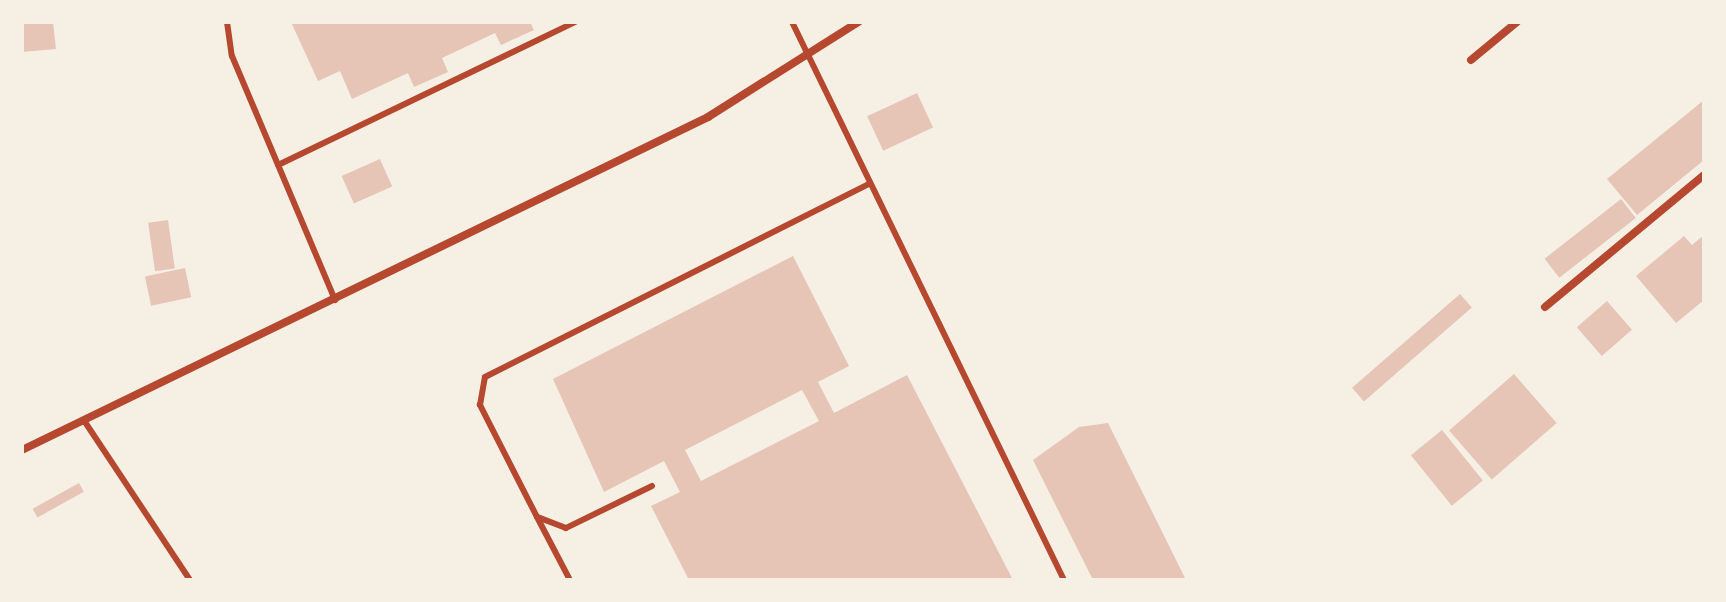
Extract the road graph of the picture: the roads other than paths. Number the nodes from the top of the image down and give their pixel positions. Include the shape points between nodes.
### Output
1 (227, 22) edge
2 (575, 22) edge
3 (792, 22) edge
4 (858, 22) edge
5 (1517, 22) edge
6 (810, 59) junction
7 (1471, 60) dead end
8 (278, 165) junction
9 (1704, 175) edge
10 (870, 183) junction
11 (335, 300) junction
12 (1545, 307) dead end
13 (85, 422) junction
14 (22, 450) edge
15 (652, 486) dead end
16 (537, 517) junction
17 (190, 580) edge
18 (570, 580) edge
19 (1064, 580) edge

1 - 8 lane via 232,56
2 - 8 lane
3 - 6 lane
4 - 6 street
5 - 7 street
6 - 10 lane
6 - 11 street via 708,117
8 - 11 lane
9 - 12 street
10 - 16 lane via 485,377 480,405
10 - 19 lane
11 - 13 street
13 - 14 street
13 - 17 lane
15 - 16 lane via 566,528
16 - 18 lane

